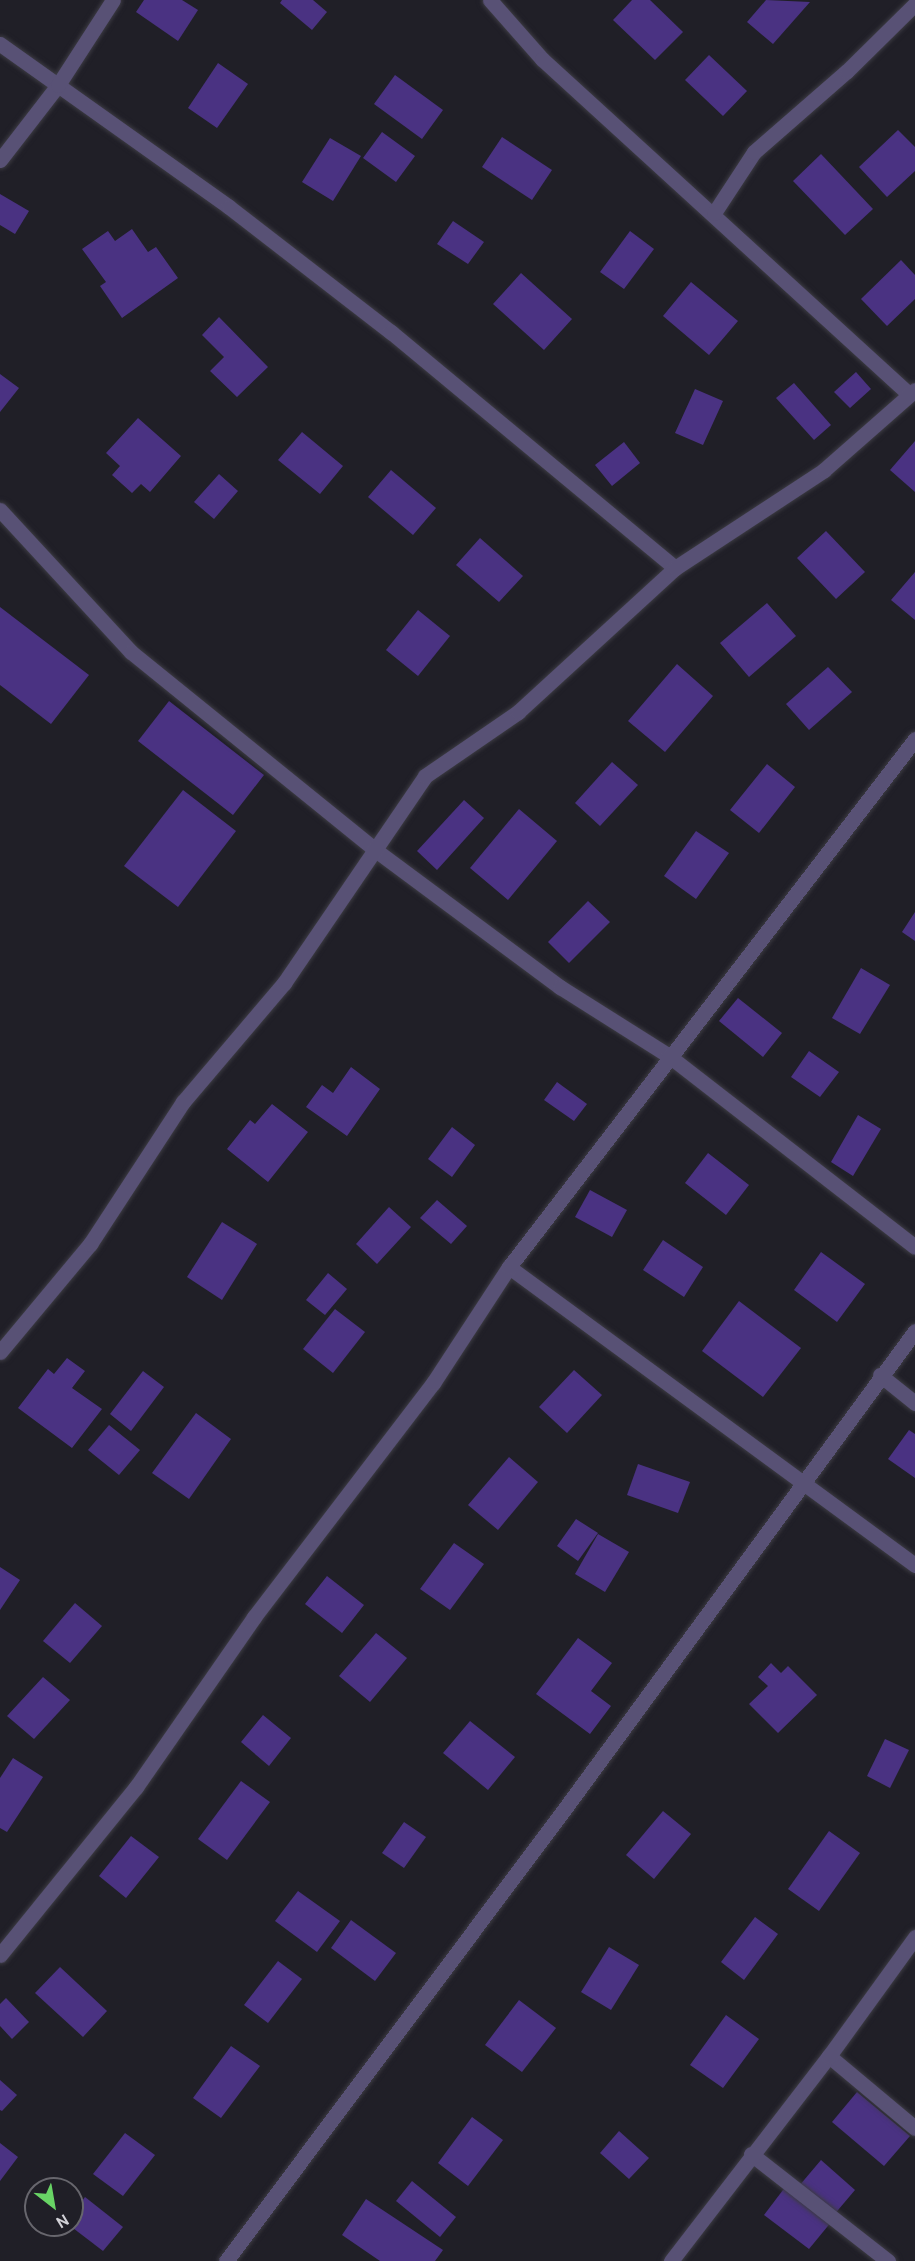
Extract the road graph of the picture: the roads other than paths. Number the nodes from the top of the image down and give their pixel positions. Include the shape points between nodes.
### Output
1 (113, 0) edge
2 (490, 0) edge
3 (915, 4) edge
4 (0, 44) edge
5 (58, 85) junction
6 (0, 160) edge
7 (714, 213) junction
8 (912, 392) edge
9 (0, 510) edge
10 (675, 568) junction
11 (915, 739) edge
12 (374, 849) junction
13 (669, 1056) junction
14 (915, 1247) edge
15 (509, 1267) junction
16 (915, 1331) edge
17 (0, 1352) edge
18 (880, 1376) junction
19 (915, 1403) edge
20 (804, 1480) junction
21 (915, 1565) edge
22 (915, 1937) edge
23 (0, 1954) edge
24 (829, 2056) junction
25 (915, 2128) edge
26 (752, 2154) junction
27 (226, 2261) edge
28 (671, 2261) edge
29 (888, 2261) edge

1 - 5 street
2 - 7 street via 542,59
3 - 7 street via 847,71 754,152
4 - 5 street
5 - 6 street
5 - 10 street via 228,207 391,332
7 - 8 street
8 - 10 street via 824,470
9 - 12 street via 131,652
10 - 12 street via 518,712 425,776
11 - 13 street via 798,896
12 - 13 street via 560,987
12 - 17 street via 284,983 183,1102 90,1244
13 - 14 street
13 - 15 street
15 - 20 street
15 - 23 street via 433,1383 254,1617 136,1787
16 - 18 street
18 - 19 street
18 - 20 street
20 - 21 street
20 - 27 street via 564,1811
22 - 24 street
24 - 25 street
24 - 26 street
26 - 28 street
26 - 29 street

